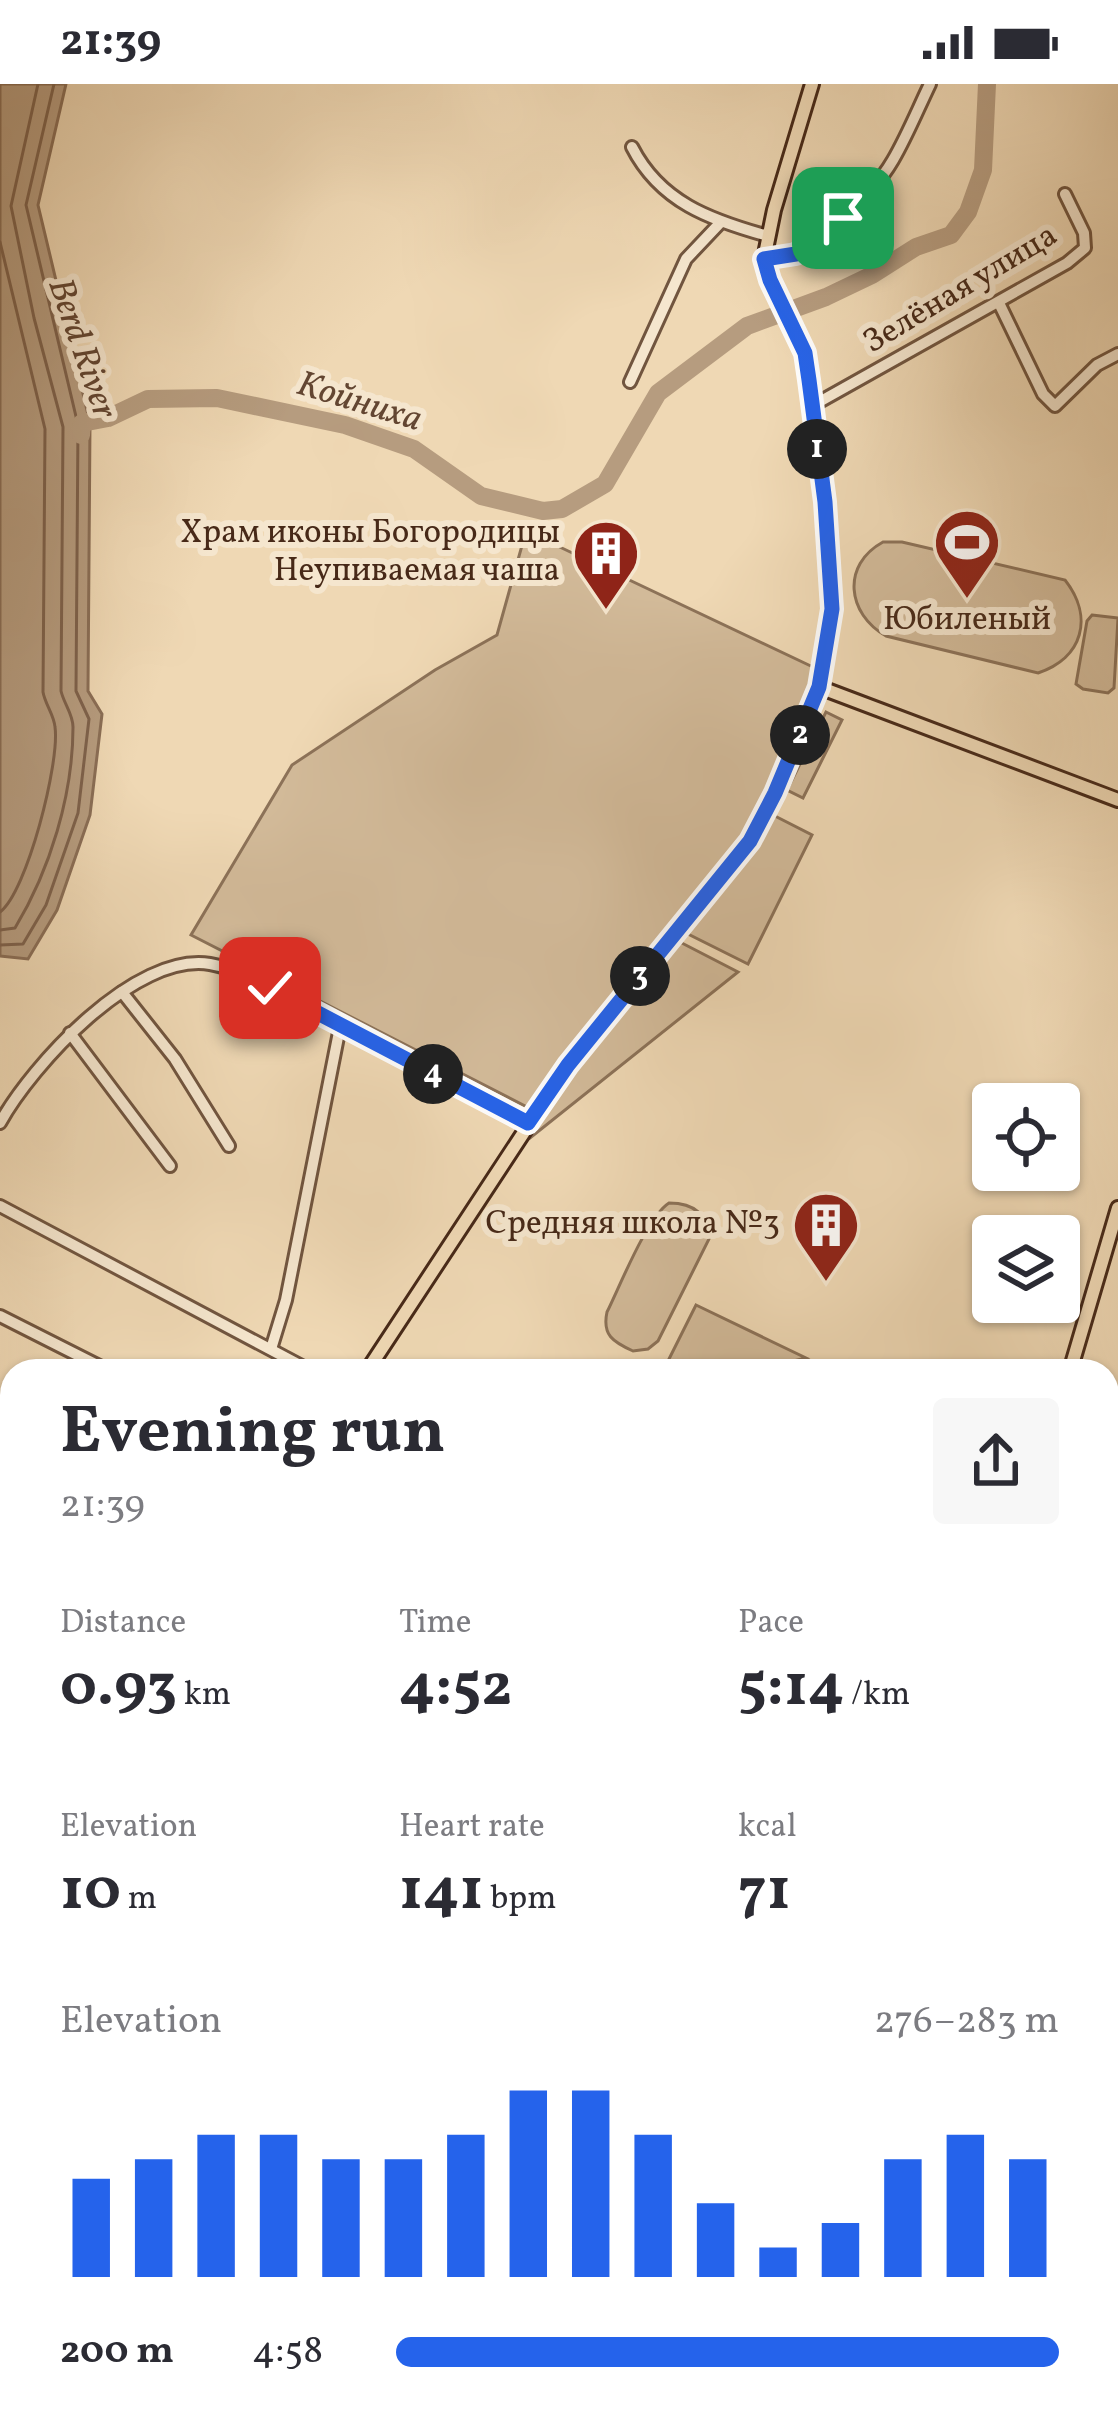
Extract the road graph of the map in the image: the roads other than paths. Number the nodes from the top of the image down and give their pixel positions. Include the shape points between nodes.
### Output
1 (812, 84) edge
2 (931, 84) edge
3 (632, 147) dead end
4 (1065, 194) dead end
5 (720, 223) junction
6 (768, 236) junction
7 (764, 259) junction
8 (999, 303) junction
9 (1118, 354) edge
10 (630, 382) dead end
11 (812, 406) junction
12 (819, 687) junction
13 (1118, 800) edge
14 (122, 992) junction
15 (340, 1027) junction
16 (70, 1033) junction
17 (0, 1123) edge
18 (528, 1123) junction
19 (229, 1146) dead end
20 (170, 1166) dead end
21 (0, 1207) edge
22 (1118, 1208) edge
23 (0, 1316) edge
24 (271, 1349) junction
25 (85, 1359) edge
26 (289, 1359) edge
27 (376, 1359) edge
28 (1074, 1359) edge

1 - 6 main road
2 - 7 street via 891,164 843,218 796,254
3 - 5 street via 648,178
4 - 8 street, Зелёная улица via 1085,248
5 - 6 street
5 - 10 street via 686,259
6 - 7 main road
7 - 11 main road via 805,353
8 - 9 street via 1055,406
8 - 11 street, Зелёная улица
11 - 12 main road via 832,609
12 - 13 main road
12 - 18 main road via 750,841
14 - 15 street via 173,968 211,964
14 - 16 street
14 - 19 street
15 - 18 street
15 - 24 street
16 - 17 street via 35,1068
16 - 20 street
18 - 27 main road
21 - 24 street
22 - 28 main road
23 - 25 street
24 - 26 street

